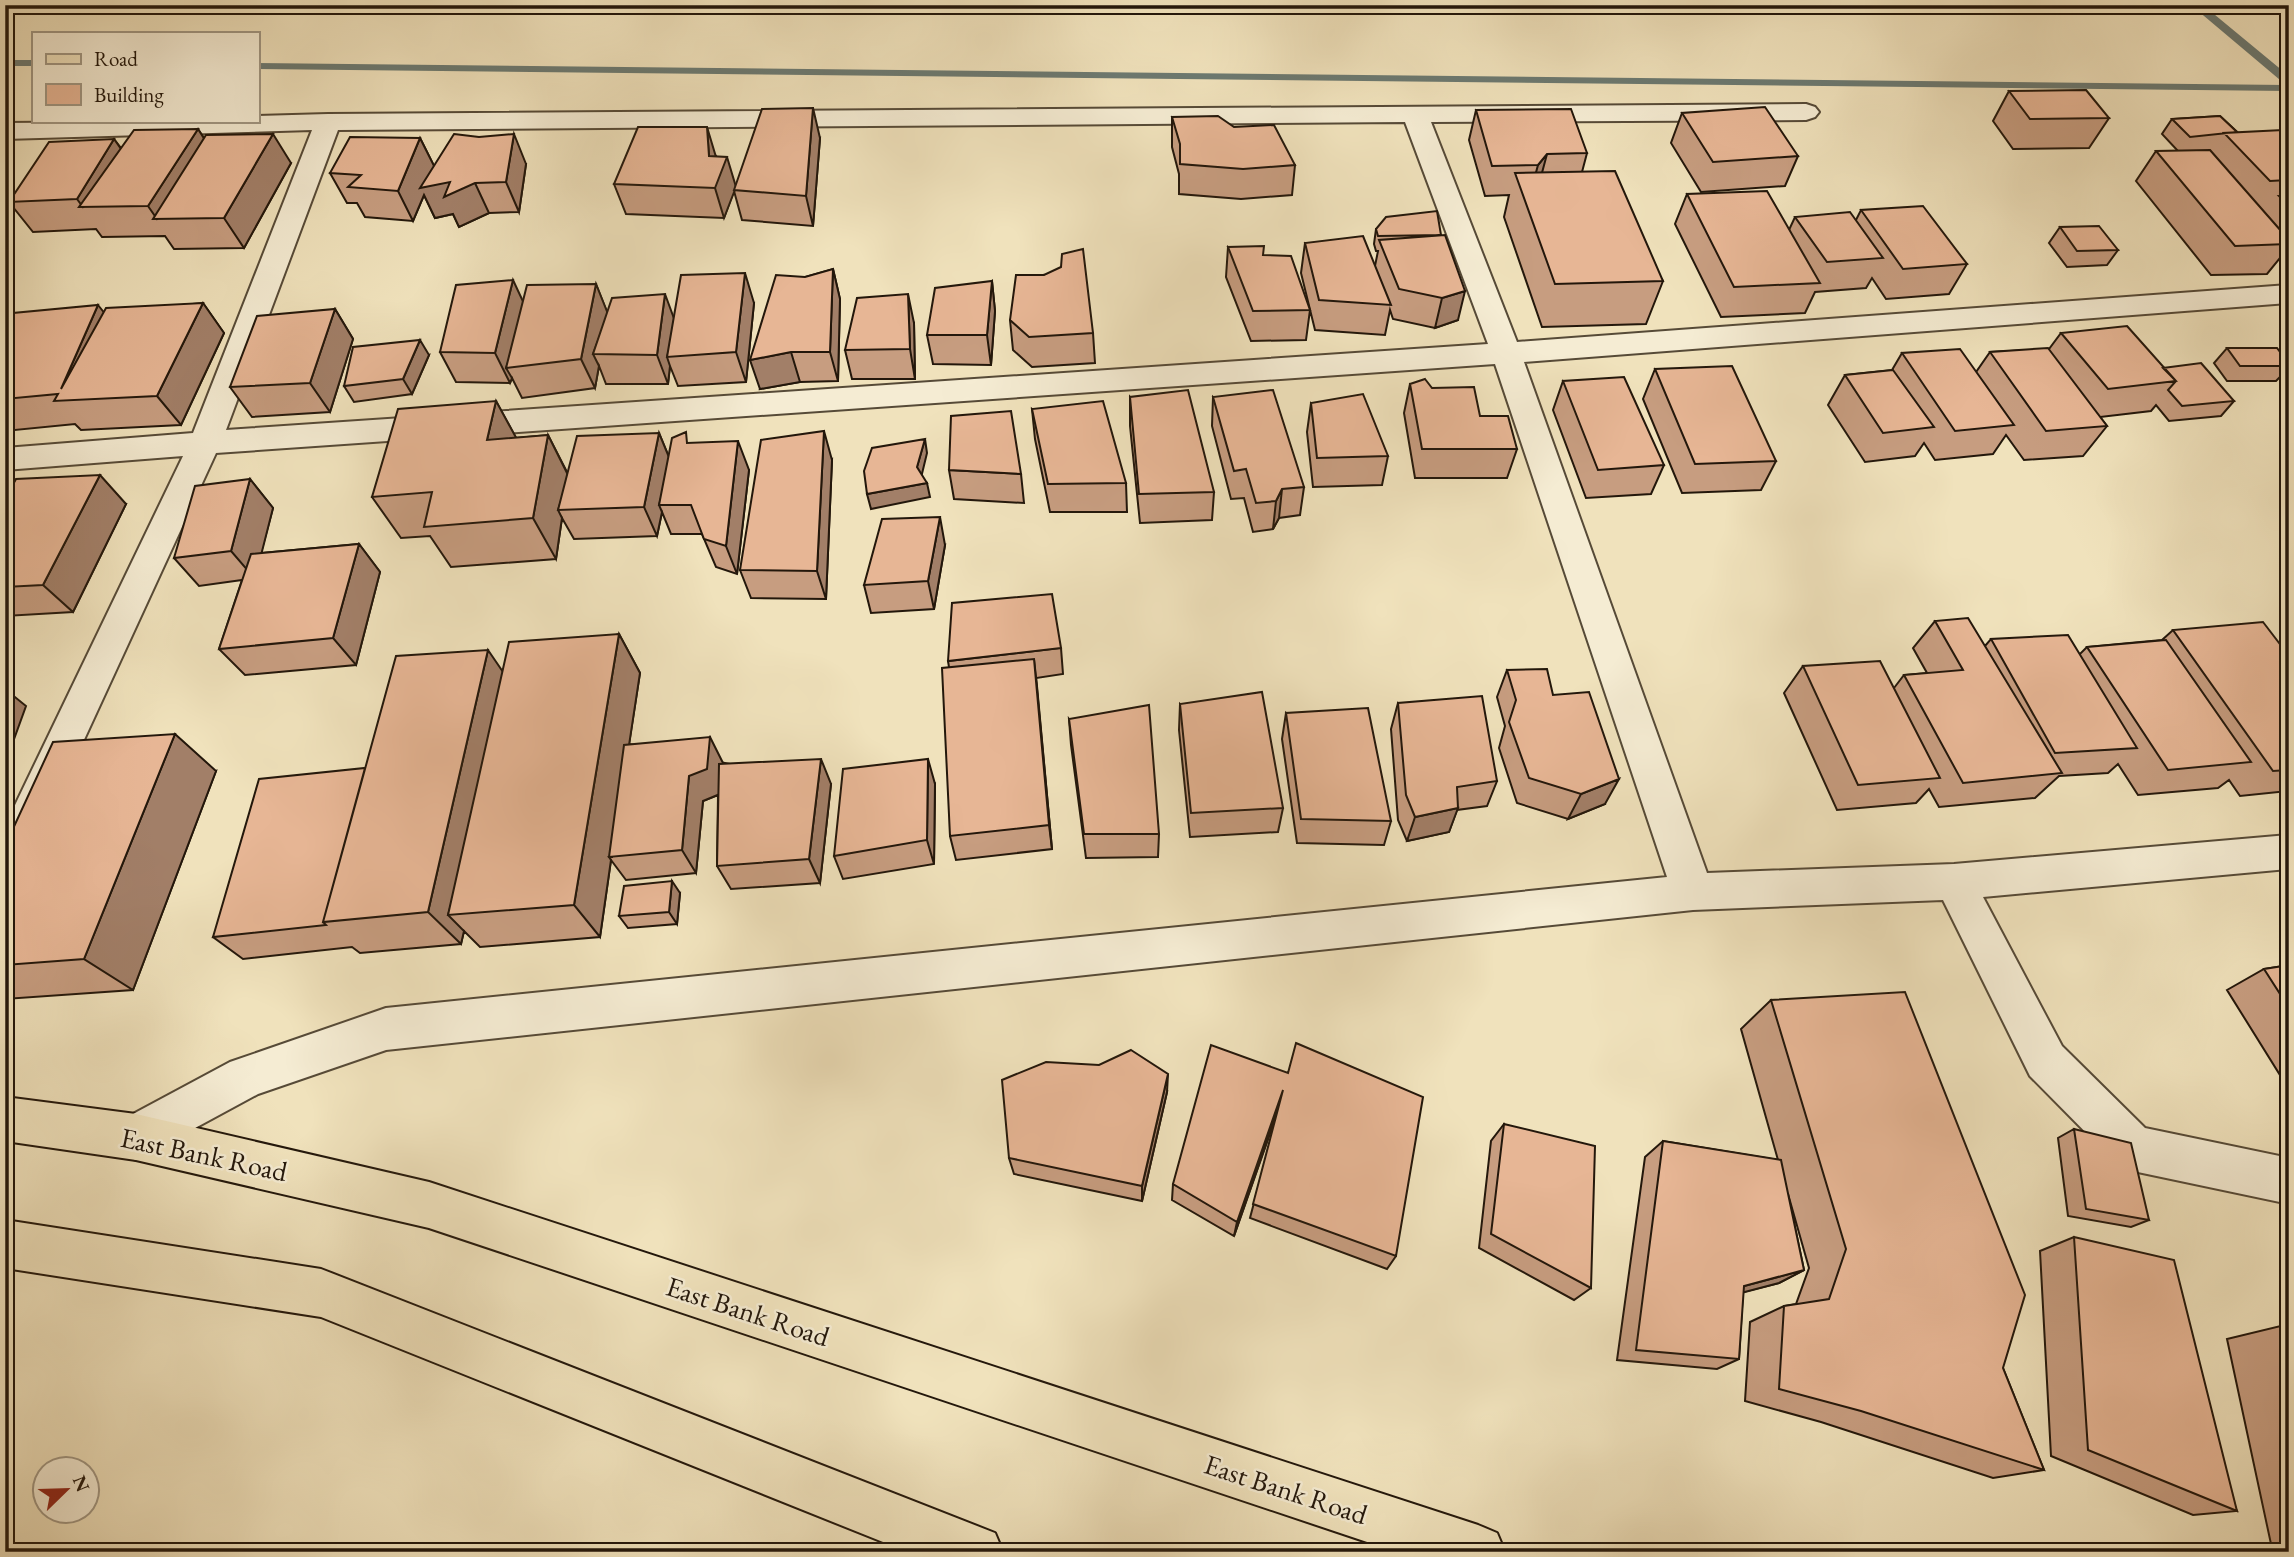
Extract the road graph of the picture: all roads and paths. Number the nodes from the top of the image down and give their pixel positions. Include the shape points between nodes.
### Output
1 (1806, 112) dead end
2 (1415, 114) junction
3 (328, 122) junction
4 (5, 131) edge
5 (2289, 294) edge
6 (1506, 353) junction
7 (205, 443) junction
8 (5, 459) edge
9 (2289, 852) edge
10 (5, 869) edge
11 (1954, 882) junction
12 (1693, 892) junction
13 (5, 1119) edge
14 (136, 1137) junction
15 (2289, 1181) edge
16 (5, 1244) edge
17 (976, 1552) edge
18 (1478, 1552) edge

1 - 2 street
2 - 3 street
2 - 6 street
3 - 4 street
3 - 7 street
5 - 6 street
6 - 7 street
6 - 12 street
7 - 8 street
7 - 10 street
9 - 11 street
11 - 12 street
11 - 15 street via 2046,1061 2133,1148
12 - 14 street via 386,1029 246,1077
13 - 14 main road, East Bank Road
14 - 18 main road, East Bank Road via 429,1205
16 - 17 main road via 321,1293

